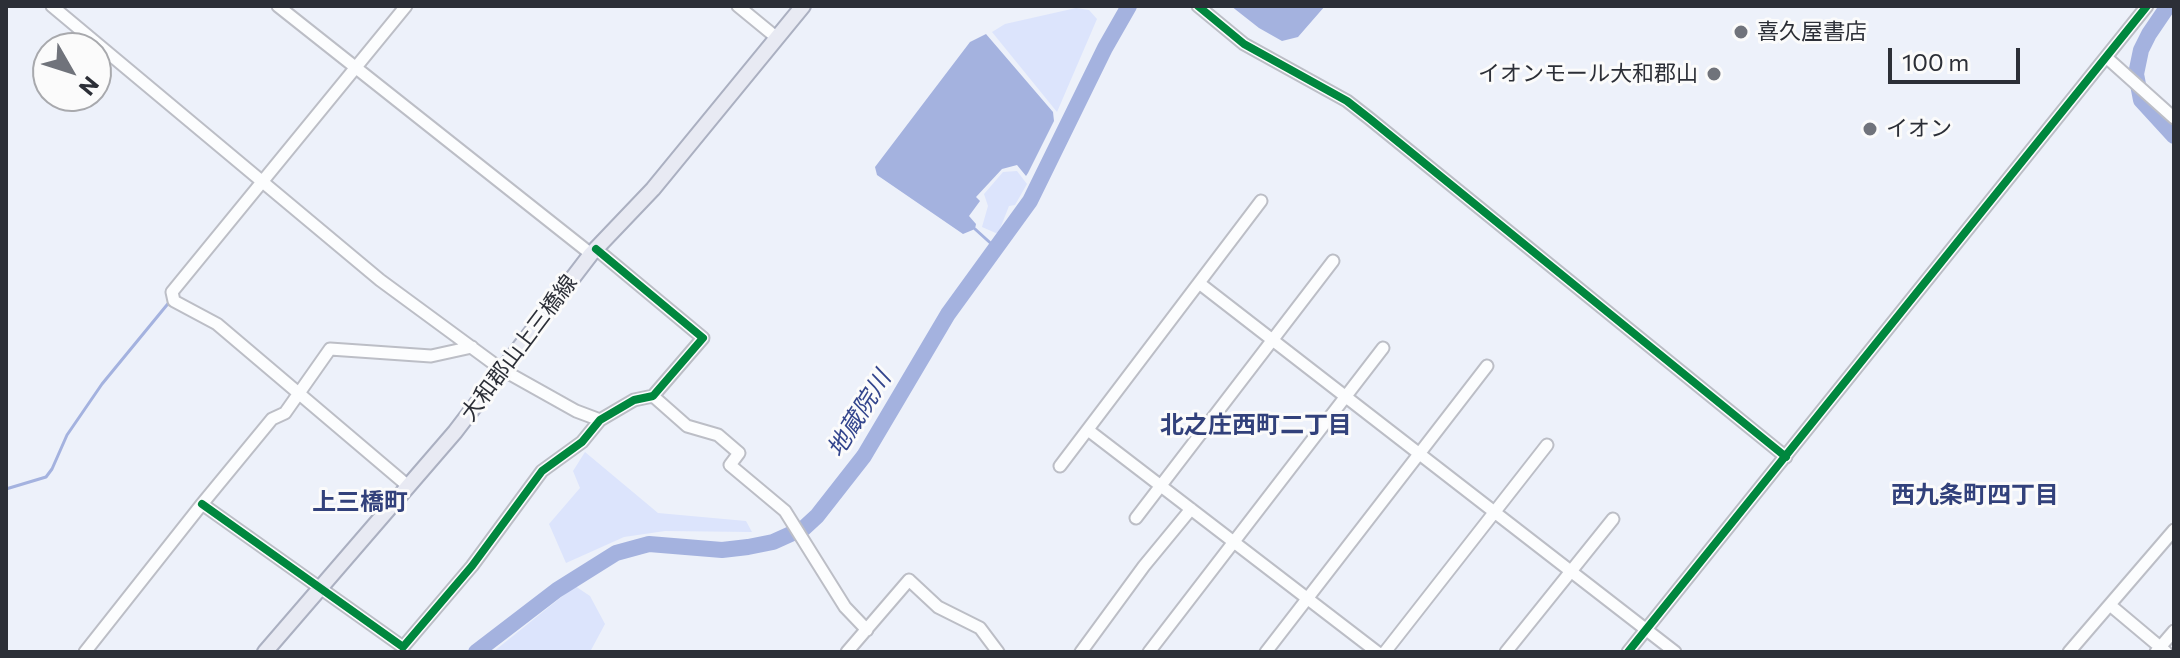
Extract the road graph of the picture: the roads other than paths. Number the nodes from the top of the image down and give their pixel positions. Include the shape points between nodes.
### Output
1 (52, 6) edge
2 (278, 6) edge
3 (406, 6) edge
4 (738, 6) edge
5 (803, 6) edge
6 (1198, 6) edge
7 (2147, 6) edge
8 (777, 38) junction
9 (2106, 57) junction
10 (359, 71) junction
11 (2174, 118) edge
12 (263, 182) junction
13 (1261, 201) dead end
14 (594, 252) junction
15 (1333, 261) dead end
16 (1199, 283) junction
17 (1273, 341) junction
18 (472, 347) junction
19 (1383, 348) dead end
20 (1487, 366) dead end
21 (501, 369) junction
22 (299, 395) junction
23 (653, 396) junction
24 (1346, 397) junction
25 (600, 420) junction
26 (1088, 430) junction
27 (1547, 445) dead end
28 (1418, 454) junction
29 (1786, 457) junction
30 (1060, 466) dead end
31 (408, 486) junction
32 (1161, 486) junction
33 (202, 504) junction
34 (1191, 509) junction
35 (1495, 512) junction
36 (1136, 518) dead end
37 (1613, 519) dead end
38 (2174, 530) edge
39 (1234, 542) junction
40 (1572, 570) junction
41 (320, 589) junction
42 (1307, 599) junction
43 (2110, 605) junction
44 (1646, 629) junction
45 (867, 630) junction
46 (2174, 631) edge
47 (2160, 650) edge
48 (85, 652) edge
49 (265, 652) edge
50 (847, 652) edge
51 (998, 652) edge
52 (1081, 652) edge
53 (1149, 652) edge
54 (1266, 652) edge
55 (1377, 652) edge
56 (1385, 652) edge
57 (1506, 652) edge
58 (1628, 652) edge
59 (1675, 652) edge
60 (2069, 652) edge

1 - 12 street
2 - 10 street
3 - 10 street
4 - 8 street
5 - 8 main road, 大和郡山上三橋線
6 - 29 street via 1244,44 1347,101
7 - 9 street
8 - 14 main road, 大和郡山上三橋線
9 - 11 street
9 - 29 street
10 - 12 street
10 - 14 street
12 - 18 street via 380,280
12 - 22 street via 173,297 217,324
13 - 16 street
14 - 21 main road, 大和郡山上三橋線
14 - 23 street via 703,338
15 - 17 street
16 - 17 street
16 - 26 street
17 - 24 street
17 - 32 street
18 - 21 street
18 - 22 street via 431,356 330,349
19 - 24 street
20 - 28 street
21 - 25 street
21 - 31 main road, 大和郡山上三橋線
22 - 31 street
22 - 33 street via 285,413 272,419
23 - 25 street via 634,400
23 - 45 street via 687,426 718,435 739,453 730,465 795,523 845,607
24 - 28 street
24 - 39 street
25 - 41 street via 582,442 542,471 403,647
26 - 30 street
26 - 32 street
27 - 35 street
28 - 35 street
28 - 42 street
29 - 44 street
31 - 41 main road, 大和郡山上三橋線
32 - 34 street
32 - 36 street
33 - 41 street
33 - 48 street
34 - 39 street
34 - 52 street
35 - 40 street
35 - 56 street
37 - 40 street
38 - 43 street
39 - 42 street
39 - 53 street
40 - 44 street
40 - 57 street
41 - 49 main road, 大和郡山上三橋線
42 - 54 street
42 - 55 street
43 - 47 street
43 - 60 street
44 - 58 street
44 - 59 street
45 - 50 street
45 - 51 street via 909,580 938,607 980,628
46 - 47 street

